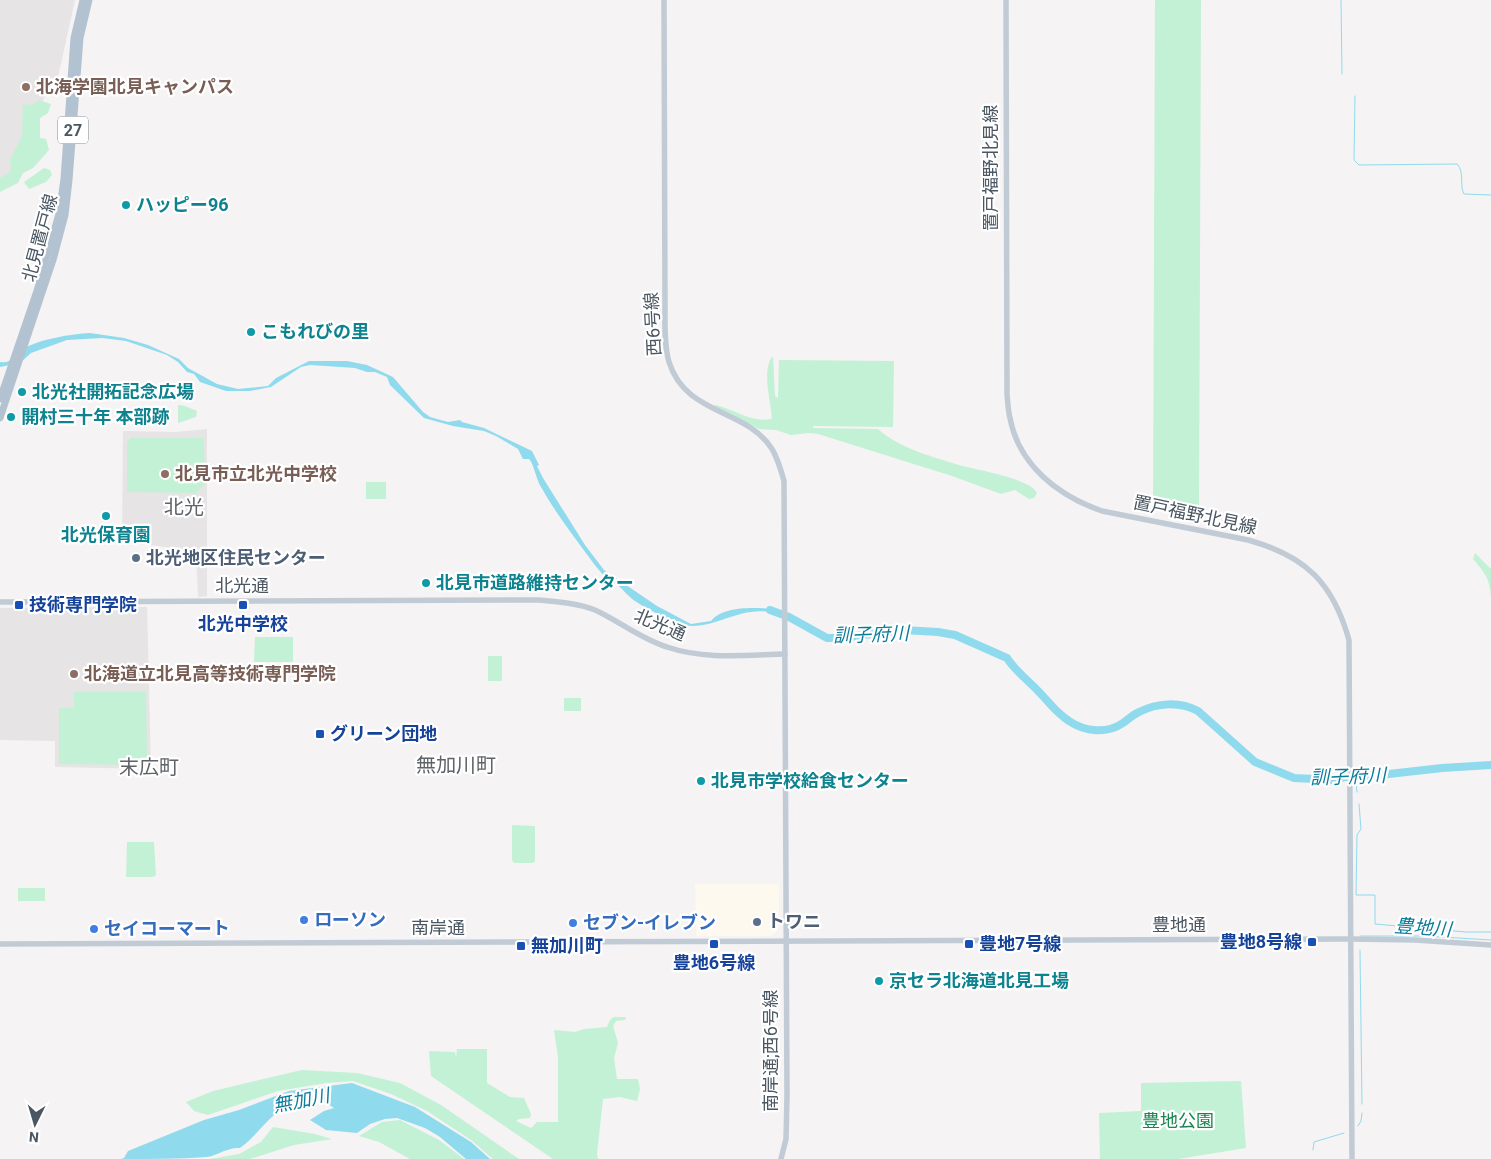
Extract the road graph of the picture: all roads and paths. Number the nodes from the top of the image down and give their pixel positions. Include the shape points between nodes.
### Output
1 (83, 0) edge
2 (89, 0) edge
3 (664, 0) edge
4 (1006, 0) edge
5 (24, 337) junction
6 (10, 376) junction
7 (0, 399) edge
8 (0, 418) edge
9 (0, 602) edge
10 (785, 654) junction
11 (1351, 939) junction
12 (786, 942) junction
13 (0, 944) edge
14 (1491, 945) edge
15 (781, 1159) edge
16 (1352, 1159) edge

1 - 5 main road, 北見置戸線 / 27 via 74,38 59,214
2 - 5 main road, 北見置戸線 / 27 via 80,38 65,215 53,260
3 - 10 main road, 西6号線 via 665,308 669,361 679,382 693,396 751,428 778,460 784,481
4 - 11 main road, 置戸福野北見線 via 1007,395 1010,418 1032,464 1062,493 1102,511 1269,546 1310,570 1332,594 1349,640
5 - 6 main road, 北見置戸線 / 27
6 - 7 main road, 北見置戸線 / 27
6 - 8 main road, 北見置戸線 / 27
9 - 10 main road, 北光通 via 538,600 564,602 594,610 665,647 690,654
10 - 12 main road
11 - 12 main road, 豊地通
11 - 14 main road
11 - 16 main road
12 - 13 main road, 南岸通
12 - 15 main road, 南岸通;西6号線 via 786,1139

